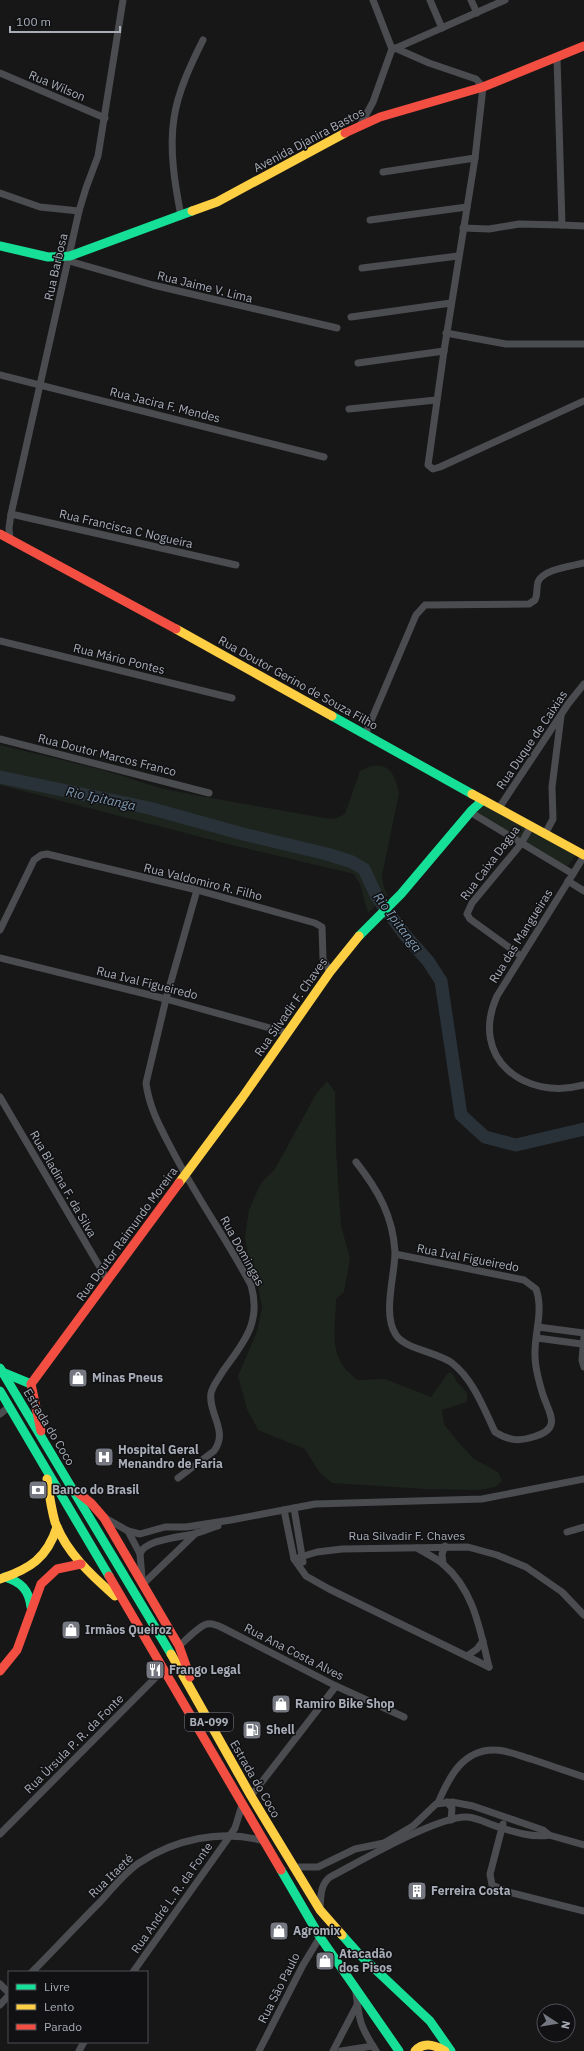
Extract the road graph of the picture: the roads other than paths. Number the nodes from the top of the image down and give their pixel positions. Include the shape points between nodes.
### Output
1 (122, 0) edge
2 (374, 0) edge
3 (430, 0) edge
4 (471, 0) edge
5 (506, 0) edge
6 (477, 13) junction
7 (442, 28) junction
8 (203, 40) dead end
9 (584, 46) edge
10 (394, 49) junction
11 (557, 57) junction
12 (0, 73) edge
13 (483, 87) junction
14 (104, 118) junction
15 (361, 124) junction
16 (474, 158) junction
17 (383, 172) dead end
18 (0, 193) edge
19 (467, 207) junction
20 (79, 211) junction
21 (181, 216) junction
22 (370, 220) dead end
23 (562, 225) junction
24 (584, 226) edge
25 (463, 228) junction
26 (0, 246) edge
27 (458, 256) junction
28 (70, 259) junction
29 (362, 268) dead end
30 (451, 303) junction
31 (351, 317) dead end
32 (337, 328) dead end
33 (446, 333) junction
34 (584, 344) edge
35 (444, 350) junction
36 (358, 363) dead end
37 (0, 375) edge
38 (39, 386) junction
39 (436, 400) junction
40 (584, 400) edge
41 (349, 409) dead end
42 (324, 456) dead end
43 (11, 514) junction
44 (0, 534) edge
45 (10, 540) junction
46 (584, 563) edge
47 (236, 565) dead end
48 (0, 641) edge
49 (584, 684) edge
50 (232, 698) dead end
51 (562, 713) junction
52 (364, 735) junction
53 (0, 739) edge
54 (209, 793) dead end
55 (471, 793) junction
56 (483, 800) junction
57 (499, 808) junction
58 (473, 813) junction
59 (531, 826) junction
60 (545, 834) junction
61 (521, 844) junction
62 (584, 856) edge
63 (573, 874) junction
64 (568, 881) junction
65 (197, 890) junction
66 (584, 891) edge
67 (0, 930) edge
68 (521, 956) junction
69 (0, 958) edge
70 (330, 972) junction
71 (166, 999) junction
72 (288, 1033) junction
73 (584, 1085) edge
74 (0, 1097) edge
75 (242, 1098) joint
76 (356, 1162) dead end
77 (185, 1174) junction
78 (395, 1254) junction
79 (108, 1281) junction
80 (538, 1327) junction
81 (584, 1333) edge
82 (537, 1338) junction
83 (583, 1340) edge
84 (584, 1367) edge
85 (1, 1370) edge
86 (31, 1384) junction
87 (0, 1391) edge
88 (9, 1407) junction
89 (0, 1414) edge
90 (48, 1450) junction
91 (46, 1470) junction
92 (178, 1478) dead end
93 (584, 1479) edge
94 (71, 1487) junction
95 (294, 1508) junction
96 (284, 1510) junction
97 (104, 1518) junction
98 (231, 1520) junction
99 (57, 1527) junction
100 (584, 1527) edge
101 (128, 1531) junction
102 (567, 1532) dead end
103 (196, 1533) junction
104 (445, 1546) junction
105 (416, 1547) junction
106 (302, 1548) junction
107 (293, 1550) junction
108 (317, 1552) junction
109 (140, 1554) junction
110 (303, 1558) junction
111 (294, 1559) junction
112 (81, 1564) junction
113 (443, 1564) junction
114 (301, 1570) junction
115 (3, 1578) edge
116 (143, 1583) junction
117 (124, 1603) junction
118 (31, 1609) junction
119 (584, 1614) edge
120 (483, 1641) junction
121 (179, 1646) junction
122 (467, 1656) junction
123 (163, 1670) junction
124 (0, 1671) edge
125 (336, 1686) junction
126 (201, 1707) junction
127 (404, 1717) dead end
128 (584, 1777) edge
129 (252, 1796) junction
130 (447, 1802) junction
131 (438, 1803) junction
132 (242, 1805) junction
133 (422, 1818) junction
134 (505, 1818) junction
135 (451, 1820) junction
136 (428, 1828) junction
137 (502, 1828) junction
138 (0, 1834) edge
139 (549, 1835) junction
140 (229, 1837) junction
141 (264, 1841) junction
142 (584, 1845) edge
143 (339, 1857) junction
144 (293, 1867) junction
145 (345, 1869) junction
146 (320, 1910) junction
147 (584, 1911) edge
148 (320, 1937) junction
149 (33, 1971) edge
150 (134, 1971) edge
151 (0, 1984) edge
152 (355, 1986) junction
153 (8, 1993) edge
154 (8, 1995) edge
155 (357, 2004) junction
156 (0, 2005) edge
157 (375, 2049) edge
158 (259, 2051) edge
159 (333, 2051) edge
160 (341, 2051) edge
161 (399, 2051) edge
162 (415, 2051) edge
163 (445, 2051) edge
164 (451, 2051) edge

1 - 14 street, Rua Barbosa
2 - 10 street
3 - 7 street
4 - 6 street
5 - 6 street
6 - 7 street
7 - 10 street
8 - 21 street via 182,87 174,118 174,169
9 - 11 main road, Avenida Djanira Bastos
10 - 13 street via 476,79
10 - 15 street via 373,102
11 - 13 main road, Avenida Djanira Bastos
11 - 23 street
12 - 14 street, Rua Wilson
13 - 15 main road, Avenida Djanira Bastos
13 - 16 street
14 - 20 street, Rua Barbosa via 98,156
15 - 21 main road, Avenida Djanira Bastos via 232,196
16 - 17 street
16 - 19 street
18 - 20 street via 40,207
19 - 22 street
19 - 25 street
20 - 28 street, Rua Barbosa
21 - 28 main road, Avenida Djanira Bastos
23 - 24 street
23 - 25 street via 519,224 489,229
25 - 27 street
26 - 28 main road, Avenida Djanira Bastos via 48,257
27 - 29 street
27 - 30 street
28 - 32 street, Rua Jaime V. Lima via 152,285
28 - 38 street, Rua Barbosa
30 - 31 street
30 - 33 street
33 - 34 street via 506,344
33 - 35 street
35 - 36 street
35 - 39 street
37 - 38 street, Rua Jacira F. Mendes
38 - 42 street, Rua Jacira F. Mendes
38 - 43 street, Rua Barbosa
39 - 40 street via 427,462 433,469
39 - 41 street
43 - 45 street, Rua Barbosa
43 - 47 street, Rua Francisca C Nogueira
44 - 45 main road, Rua Doutor Gerino de Souza Filho
45 - 52 main road, Rua Doutor Gerino de Souza Filho via 242,665
46 - 52 street via 557,569 543,576 538,581 535,600 528,604 422,607 416,615
48 - 50 street, Rua Mário Pontes
49 - 51 street, Rua Duque de Caixias
51 - 57 street, Rua Duque de Caixias
51 - 60 street via 552,787 553,819
52 - 55 main road, Rua Doutor Gerino de Souza Filho
53 - 54 street, Rua Doutor Marcos Franco
55 - 56 main road, Rua Doutor Gerino de Souza Filho
55 - 58 main road
56 - 57 main road, Rua Doutor Gerino de Souza Filho
56 - 58 main road, Rua Silvadir F. Chaves
57 - 59 main road, Rua Doutor Gerino de Souza Filho
58 - 61 street
58 - 70 main road, Rua Silvadir F. Chaves via 401,894 363,931
59 - 60 main road, Rua Doutor Gerino de Souza Filho
59 - 61 street, Rua Caixa Dagua
60 - 62 main road, Rua Doutor Gerino de Souza Filho
61 - 63 street
61 - 68 street, Rua Caixa Dagua via 467,912 470,920
62 - 63 street, Rua das Mangueiras
63 - 64 street, Rua das Mangueiras
64 - 66 street
64 - 68 street, Rua das Mangueiras
65 - 67 street, Rua Valdomiro R. Filho via 47,854 41,855 34,860
65 - 70 street, Rua Valdomiro R. Filho via 319,925 323,932 323,959
65 - 71 street
68 - 73 street, Rua das Mangueiras via 493,1005 489,1021 497,1057 517,1078 547,1087 570,1088
69 - 71 street, Rua Ival Figueiredo
70 - 72 main road, Rua Silvadir F. Chaves
71 - 72 street, Rua Ival Figueiredo
71 - 77 street via 146,1083 147,1096
72 - 75 main road, Rua Silvadir F. Chaves
74 - 79 street, Rua Bladina F. da Silva
75 - 77 main road, Rua Doutor Raimundo Moreira
76 - 78 street, Rua Ival Figueiredo via 374,1185 386,1208
77 - 79 main road, Rua Doutor Raimundo Moreira
77 - 92 street, Rua Domingas via 237,1260 254,1296 252,1325 246,1340 216,1382 212,1393 219,1424 220,1436 217,1446
78 - 80 street, Rua Ival Figueiredo via 524,1280 536,1289 539,1297
78 - 82 street, Rua Ival Figueiredo via 390,1319 396,1335 410,1346 445,1358 463,1373 496,1432 510,1440 542,1435 551,1423 551,1412 536,1371
79 - 86 main road, Rua Doutor Raimundo Moreira
80 - 81 street
80 - 82 street, Rua Ival Figueiredo
82 - 83 street
83 - 84 street
85 - 86 main road
85 - 90 main road, Estrada do Coco / BA-099
86 - 90 main road via 38,1422
87 - 88 main road, Estrada do Coco / BA-099
88 - 89 street
88 - 91 main road, Estrada do Coco / BA-099
90 - 94 main road, Estrada do Coco / BA-099
91 - 99 main road
91 - 117 main road, Estrada do Coco / BA-099
93 - 95 street via 482,1499 335,1503
94 - 97 main road via 91,1503
94 - 126 main road, Estrada do Coco / BA-099
95 - 96 street
95 - 106 street
96 - 98 street
96 - 107 street
97 - 101 street
97 - 116 main road
98 - 101 street via 186,1527 165,1527 140,1534
98 - 103 street
99 - 112 main road
99 - 115 main road via 49,1549 40,1559
100 - 102 street
101 - 109 street
103 - 109 street via 157,1542 145,1547
103 - 116 street
104 - 105 street, Rua Silvadir F. Chaves
104 - 113 street via 442,1554
104 - 119 street, Rua Silvadir F. Chaves via 468,1547 497,1554 526,1567 549,1581
105 - 108 street, Rua Silvadir F. Chaves
105 - 113 street
106 - 107 street, Rua Silvadir F. Chaves
106 - 108 street, Rua Silvadir F. Chaves
106 - 110 street
107 - 111 street
108 - 110 street, Rua Silvadir F. Chaves
109 - 116 street
110 - 111 street, Rua Silvadir F. Chaves
110 - 114 street
111 - 114 street
112 - 117 main road
112 - 118 main road via 61,1567 50,1574 38,1589
113 - 120 street via 459,1580 469,1596
114 - 122 street via 318,1584
115 - 118 main road via 18,1581 26,1589
116 - 121 main road
117 - 123 main road, Estrada do Coco / BA-099
118 - 124 main road via 17,1650
120 - 122 street
120 - 122 street via 489,1667
121 - 125 street, Rua Ana Costa Alves via 202,1627 212,1624
121 - 126 main road
123 - 132 main road, Estrada do Coco / BA-099
123 - 138 street, Rua Ùrsula P. R. da Fonte
125 - 127 street, Rua Ana Costa Alves
125 - 129 street
126 - 129 main road, Estrada do Coco / BA-099
128 - 131 street via 513,1753 494,1750 480,1752 462,1762 450,1776
129 - 144 main road, Estrada do Coco / BA-099
130 - 131 street
130 - 134 street via 468,1804
130 - 135 street via 452,1808
131 - 133 street
132 - 140 street, Rua André L. R. da Fonte
132 - 141 main road, Estrada do Coco / BA-099
133 - 136 street via 423,1825
133 - 143 street via 384,1843 355,1849
134 - 137 street
134 - 139 street via 543,1830
135 - 136 street
135 - 137 street via 474,1818
136 - 145 street
137 - 139 street via 536,1836
137 - 147 street via 490,1874 492,1885 508,1892
139 - 142 street
140 - 141 street, Rua André L. R. da Fonte
140 - 149 street, Rua Itaeté via 194,1838 161,1850 129,1870
140 - 150 street, Rua André L. R. da Fonte
141 - 148 main road, Estrada do Coco / BA-099
143 - 144 street via 318,1867
143 - 145 street
144 - 146 main road, Estrada do Coco / BA-099
145 - 146 street via 324,1882
146 - 164 main road, Estrada do Coco / BA-099 via 359,1954 430,2021
148 - 152 main road, Estrada do Coco / BA-099
148 - 158 street, Rua São Paulo
151 - 153 street
152 - 155 street
152 - 161 main road, Estrada do Coco / BA-099
154 - 156 street
155 - 157 street via 359,2022
155 - 159 street
157 - 160 street
162 - 163 main road via 422,2045 431,2044

